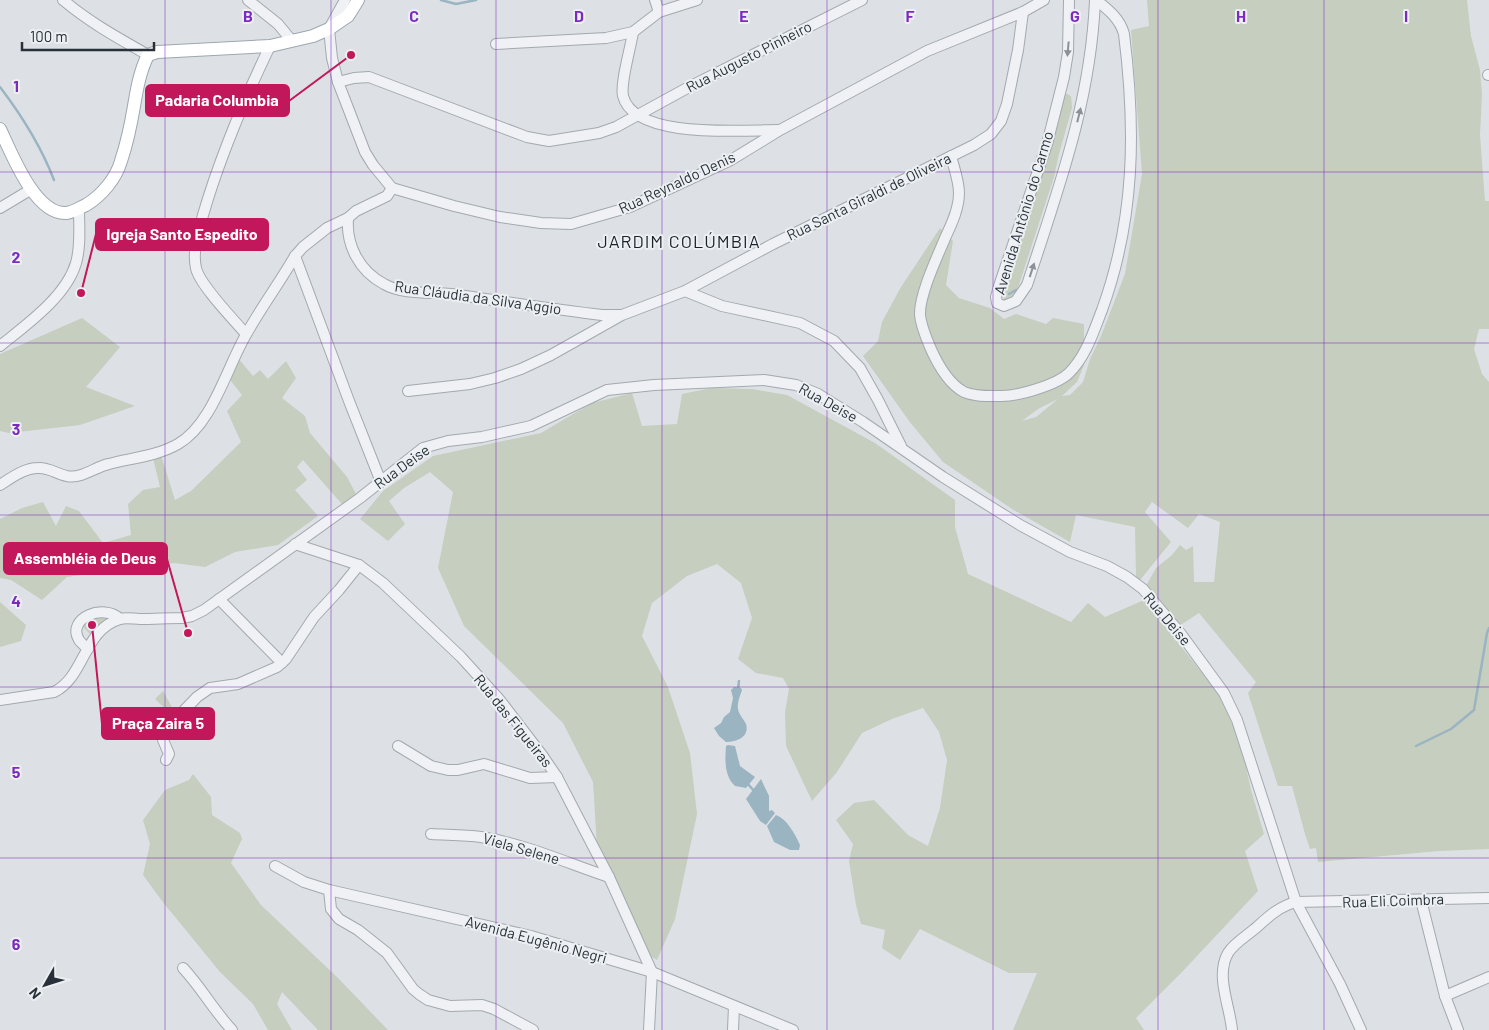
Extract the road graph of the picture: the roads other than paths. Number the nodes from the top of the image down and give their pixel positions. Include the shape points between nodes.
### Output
1 (63, 0) edge
2 (248, 0) edge
3 (345, 0) edge
4 (358, 0) edge
5 (655, 0) edge
6 (697, 0) edge
7 (862, 0) edge
8 (1044, 0) edge
9 (1069, 0) edge
10 (1095, 0) edge
11 (659, 12) junction
12 (1023, 12) junction
13 (330, 29) junction
14 (634, 32) junction
15 (292, 41) junction
16 (496, 44) dead end
17 (270, 46) junction
18 (148, 55) junction
19 (338, 82) junction
20 (637, 115) junction
21 (0, 129) edge
22 (780, 130) junction
23 (951, 156) junction
24 (392, 188) junction
25 (30, 190) junction
26 (0, 208) edge
27 (79, 209) junction
28 (348, 218) junction
29 (295, 256) junction
30 (685, 291) junction
31 (622, 315) junction
32 (246, 334) junction
33 (0, 346) edge
34 (408, 392) dead end
35 (902, 448) junction
36 (381, 482) junction
37 (0, 485) edge
38 (295, 544) junction
39 (359, 565) junction
40 (219, 599) junction
41 (120, 619) junction
42 (88, 648) junction
43 (282, 663) junction
44 (0, 700) edge
45 (398, 746) dead end
46 (166, 760) dead end
47 (557, 777) junction
48 (431, 834) dead end
49 (275, 866) dead end
50 (609, 877) junction
51 (329, 890) junction
52 (1489, 898) edge
53 (1421, 900) junction
54 (1296, 902) junction
55 (184, 968) dead end
56 (652, 972) junction
57 (1489, 977) edge
58 (1445, 996) junction
59 (734, 1006) junction
60 (232, 1030) edge
61 (533, 1030) edge
62 (649, 1030) edge
63 (733, 1030) edge
64 (793, 1030) edge
65 (1232, 1030) edge
66 (1361, 1030) edge
67 (1458, 1030) edge

1 - 18 street via 80,15
2 - 15 street via 278,24
3 - 13 street
4 - 13 main road via 348,16
5 - 11 street
6 - 11 street
7 - 20 street, Rua Augusto Pinheiro
8 - 12 street, Rua Reynaldo Denis
9 -> 10 street, Avenida Antônio do Carmo via 1064,77 1047,144 998,286 997,303 1004,306 1016,301 1027,285 1073,142 1091,55
10 - 23 street via 1116,17 1124,34 1132,121 1131,176 1121,248 1108,293 1081,359 1067,375 1019,395 977,395 964,391 951,380 931,349 924,330 920,314 923,297 958,204 959,192
11 - 14 street
12 - 22 street, Rua Reynaldo Denis via 927,51
12 - 23 street, Rua Santa Giraldi de Oliveira via 1001,121 991,134
13 - 15 main road
13 - 19 street
14 - 16 street via 606,38
14 - 20 street via 622,87 624,98
15 - 17 main road
17 - 18 main road
17 - 32 street via 248,90 210,192 195,255 196,269 204,283
18 - 27 main road via 140,72 120,164 101,193
19 - 20 street, Rua Augusto Pinheiro via 368,77 527,137 550,141 599,133
19 - 24 street via 365,152
20 - 22 street via 664,126 683,129
21 - 25 main road
22 - 24 street, Rua Reynaldo Denis via 731,160 630,207 571,224 500,217
23 - 30 street, Rua Santa Giraldi de Oliveira
24 - 28 street via 387,196
25 - 26 street
25 - 27 main road via 55,211 64,213
27 - 33 street via 78,252 70,276 52,301
28 - 29 street via 327,228
28 - 31 street, Rua Cláudia da Silva Aggio via 348,236 357,258 374,278 385,285 602,315
29 - 32 street
29 - 36 street
30 - 31 street, Rua Santa Giraldi de Oliveira
30 - 35 street via 722,306 800,323 834,341 860,368
31 - 34 street, Rua Santa Giraldi de Oliveira via 551,355 495,378
32 - 37 street via 205,418 178,444 108,464 80,476 66,477 37,468 20,473
35 - 36 street, Rua Deise via 818,394 796,385 764,380 706,381 607,390 530,426 423,448
35 - 54 street, Rua Deise via 1020,525 1127,577 1158,606 1213,676 1237,720
36 - 38 street, Rua Deise
38 - 39 street, Rua das Figueiras
38 - 40 street, Rua Deise
39 - 43 street via 314,617
39 - 47 street, Rua das Figueiras via 383,583 461,658 499,699
40 - 41 street, Rua Deise via 192,616
40 - 43 street
41 - 42 street via 92,638
41 - 42 street, Rua Deise via 106,612 93,613 81,621 77,634
42 - 44 street via 61,688 54,692
43 - 46 street via 256,678 231,686 210,688 197,697 163,734 169,754
45 - 47 street via 432,766 448,770 484,764 530,778
47 - 50 street, Rua das Figueiras
48 - 50 street, Viela Selene via 495,840
49 - 51 street, Avenida Eugênio Negri via 304,882
50 - 56 street, Rua das Figueiras
51 - 56 street, Avenida Eugênio Negri via 531,936
51 - 61 street via 331,909 339,919 387,953 419,994 450,1006 482,1005
52 - 53 street, Rua Eli Coimbra
53 - 54 street, Rua Eli Coimbra
53 - 58 street
54 - 65 street via 1274,912 1229,952 1223,977
54 - 66 street, Rua Deise
55 - 60 street
56 - 59 street, Avenida Eugênio Negri
56 - 62 street
57 - 58 street
58 - 67 street
59 - 63 street
59 - 64 street, Avenida Eugênio Negri

